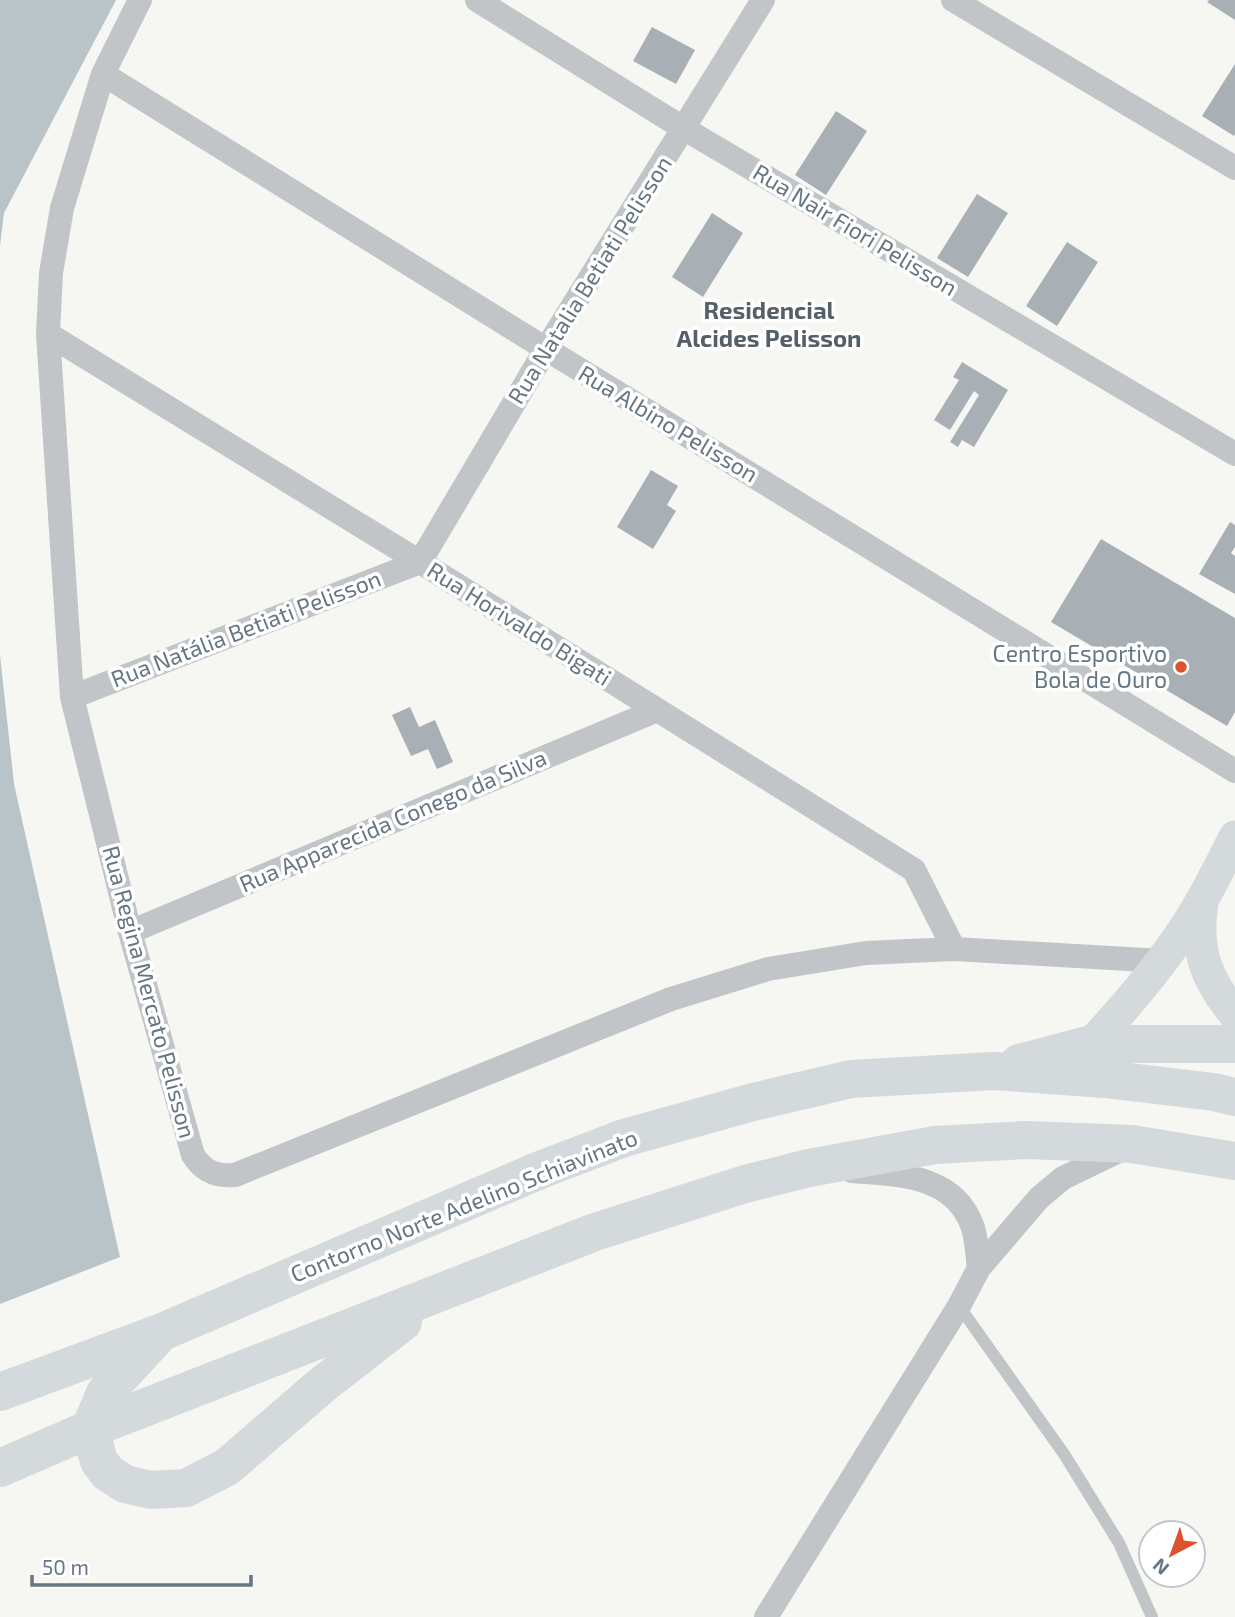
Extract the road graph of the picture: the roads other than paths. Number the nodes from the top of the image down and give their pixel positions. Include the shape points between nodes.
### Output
1 (140, 0) edge
2 (477, 0) edge
3 (763, 0) edge
4 (953, 0) edge
5 (103, 74) junction
6 (683, 128) junction
7 (1235, 168) edge
8 (48, 334) junction
9 (546, 349) junction
10 (1235, 454) edge
11 (420, 562) junction
12 (72, 697) junction
13 (655, 710) junction
14 (1235, 771) edge
15 (1235, 837) edge
16 (1202, 899) junction
17 (130, 932) junction
18 (954, 949) junction
19 (1162, 961) junction
20 (1235, 1014) edge
21 (1091, 1044) junction
22 (1235, 1044) edge
23 (995, 1071) junction
24 (1235, 1097) edge
25 (1132, 1144) junction
26 (1235, 1161) edge
27 (809, 1168) junction
28 (979, 1268) junction
29 (436, 1296) junction
30 (959, 1306) junction
31 (162, 1332) junction
32 (0, 1392) edge
33 (90, 1429) junction
34 (0, 1468) edge
35 (766, 1617) edge
36 (1152, 1617) edge

1 - 5 street, Rua Regina Mercato Pelisson
2 - 6 street, Rua Nair Fiori Pelisson
3 - 6 street, Rua Natalia Betiati Pelisson
4 - 7 street
5 - 8 street, Rua Regina Mercato Pelisson via 62,208 51,273
5 - 9 street, Rua Albino Pelisson
6 - 9 street, Rua Natalia Betiati Pelisson
6 - 10 street, Rua Nair Fiori Pelisson
8 - 11 street, Rua Horivaldo Bigati
8 - 12 street, Rua Regina Mercato Pelisson
9 - 11 street, Rua Natalia Betiati Pelisson
9 - 14 street, Rua Albino Pelisson
11 - 12 street, Rua Natália Betiati Pelisson
11 - 13 street, Rua Horivaldo Bigati
12 - 17 street, Rua Regina Mercato Pelisson
13 - 17 street, Rua Apparecida Conego da Silva
13 - 18 street, Rua Horivaldo Bigati via 914,870
15 - 16 street
16 - 19 street
16 - 20 street via 1200,950 1220,996
17 - 18 street, Rua Regina Mercato Pelisson via 193,1155 211,1173 222,1176 235,1175 671,999 768,969 866,953
18 - 19 street, Rua Regina Mercato Pelisson
19 - 21 street
21 - 22 highway
21 - 23 highway
23 - 24 highway, Contorno Norte Adelino Schiavinato via 1105,1079
23 - 31 highway, Contorno Norte Adelino Schiavinato via 851,1079 639,1133 540,1170
25 - 26 highway
25 - 27 highway via 1026,1140 935,1145
25 - 28 street via 1063,1178 1039,1198
27 - 28 street via 913,1177 934,1184 966,1211 974,1228
27 - 29 highway via 670,1206
28 - 30 street
29 - 33 highway
29 - 33 highway via 227,1467 186,1488 151,1490 125,1484 99,1461
30 - 35 street
30 - 36 lane via 1064,1454 1112,1532
31 - 32 highway, Contorno Norte Adelino Schiavinato
31 - 33 highway via 105,1393
33 - 34 highway

